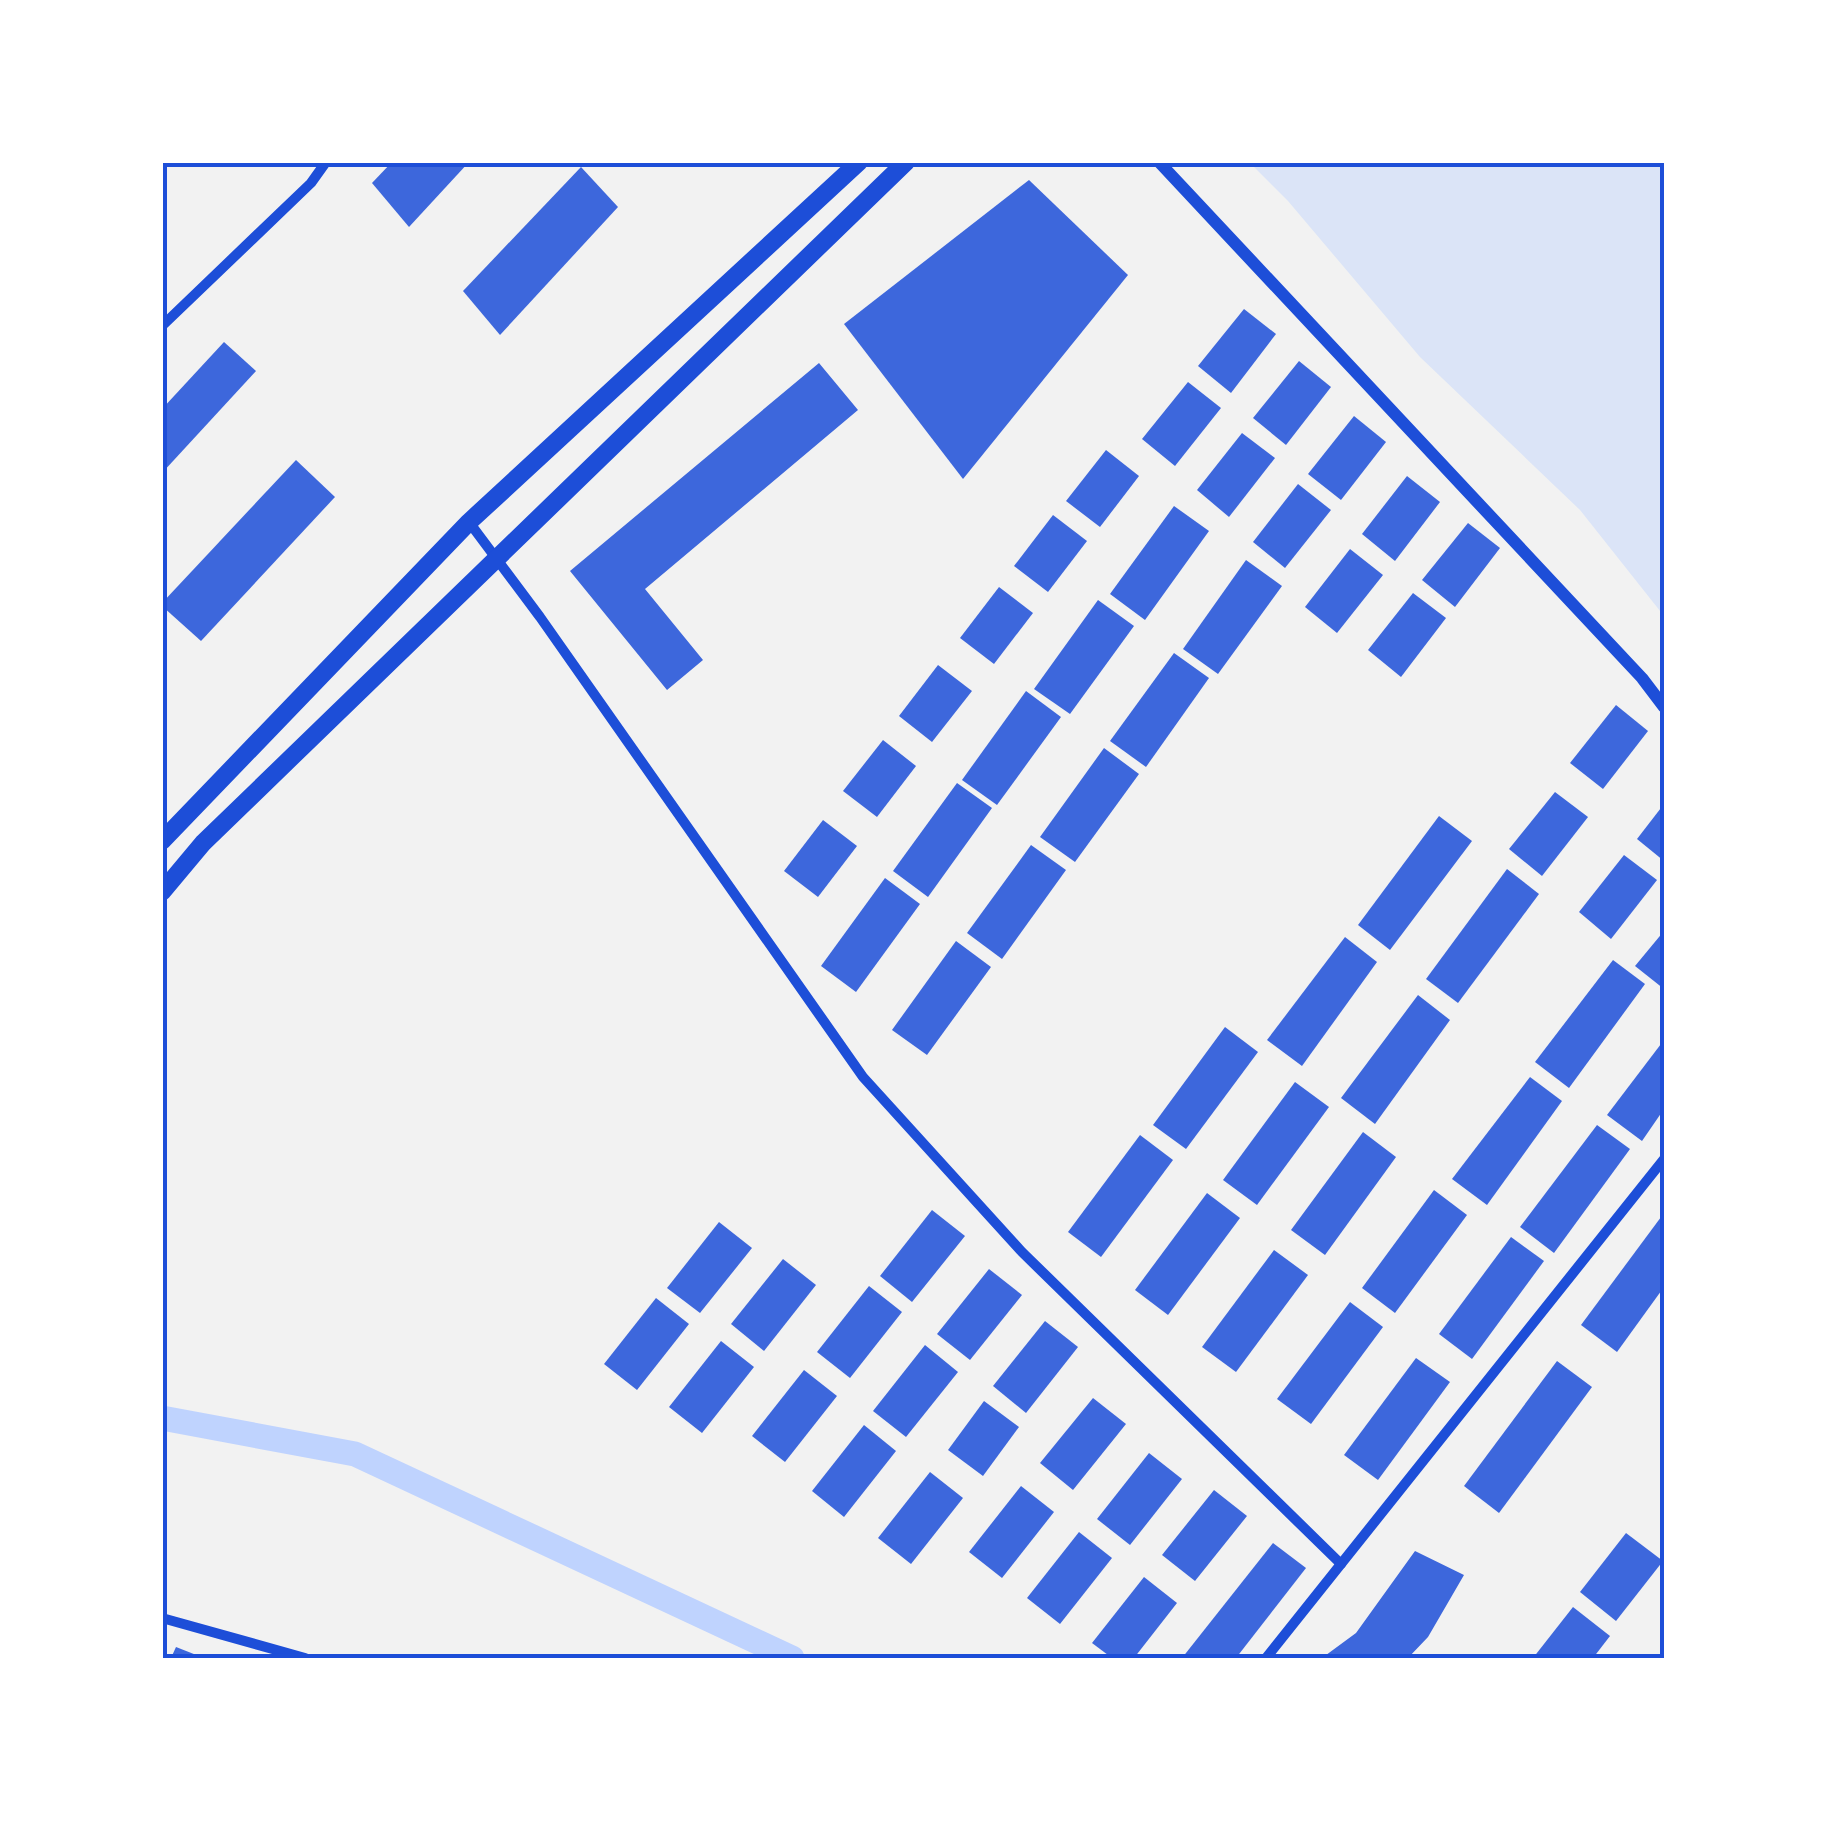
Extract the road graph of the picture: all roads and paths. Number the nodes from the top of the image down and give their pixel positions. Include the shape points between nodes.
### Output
1 (326, 162) edge
2 (860, 162) edge
3 (906, 162) edge
4 (1159, 162) edge
5 (162, 326) edge
6 (469, 522) junction
7 (496, 558) junction
8 (1664, 706) edge
9 (162, 841) edge
10 (162, 892) edge
11 (1664, 1158) edge
12 (1341, 1564) junction
13 (162, 1618) edge
14 (305, 1658) edge
15 (1266, 1658) edge

1 - 5 street
2 - 6 highway
3 - 7 highway
4 - 8 street
6 - 7 street
6 - 9 highway
7 - 10 highway via 203,843
7 - 12 street via 863,1077 1022,1252
11 - 12 street
12 - 15 street
13 - 14 street

